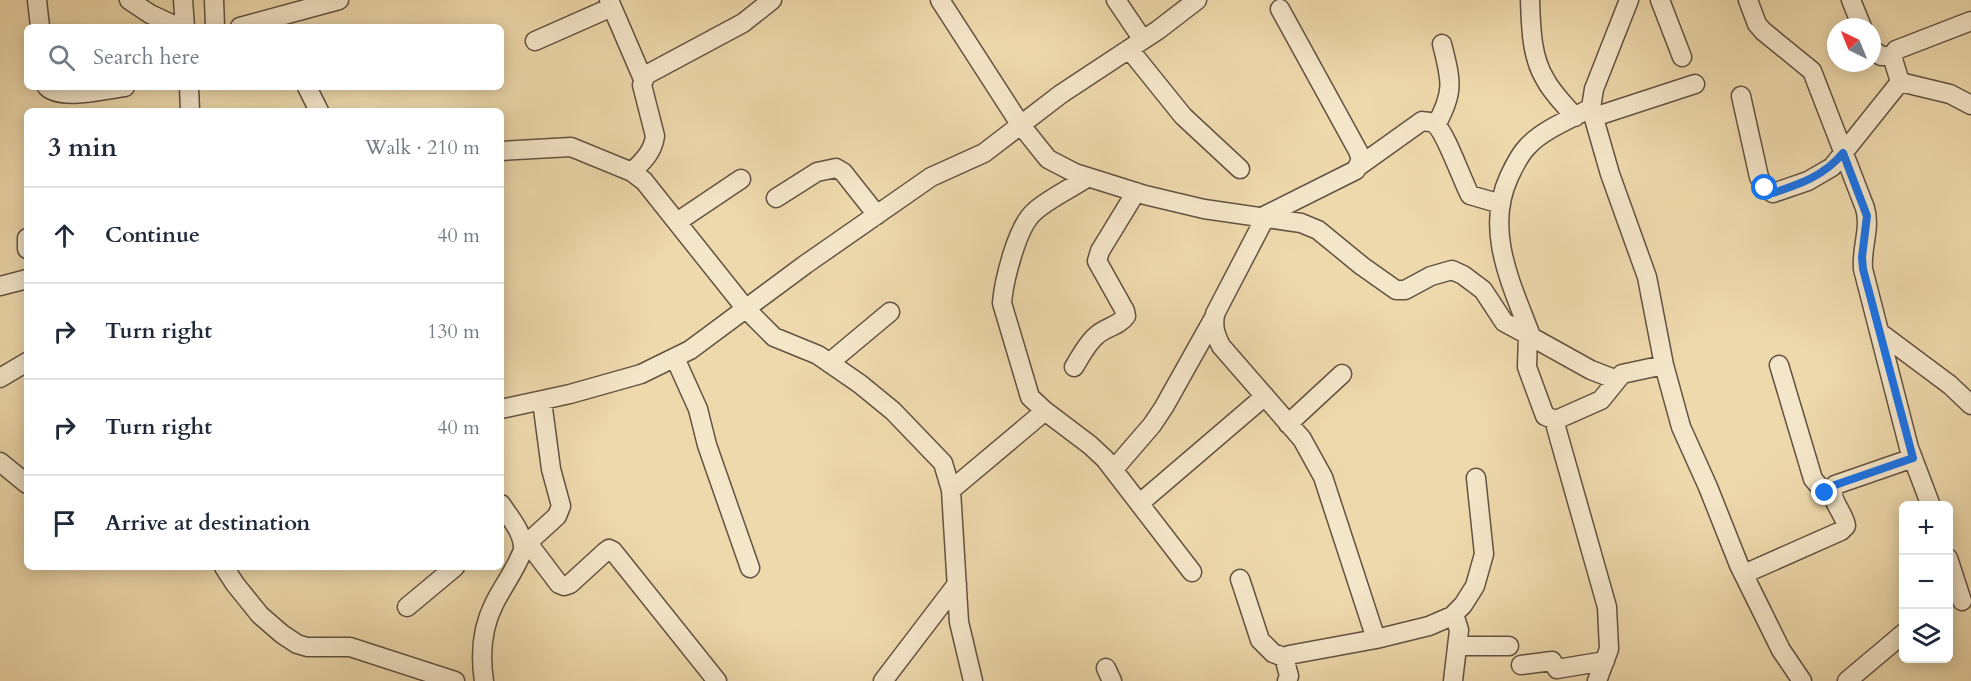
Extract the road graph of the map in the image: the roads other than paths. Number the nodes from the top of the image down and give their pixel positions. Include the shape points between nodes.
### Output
1 (37, 0) edge
2 (129, 0) edge
3 (183, 0) edge
4 (214, 0) edge
5 (339, 0) edge
6 (772, 0) edge
7 (940, 0) edge
8 (1116, 0) edge
9 (1197, 0) edge
10 (1530, 0) edge
11 (1629, 0) edge
12 (1660, 0) edge
13 (1748, 0) edge
14 (1851, 0) edge
15 (610, 3) edge
16 (1280, 9) dead end
17 (1858, 18) edge
18 (286, 21) edge
19 (1971, 21) edge
20 (40, 24) edge
21 (171, 24) edge
22 (185, 24) edge
23 (215, 24) edge
24 (263, 24) edge
25 (535, 41) dead end
26 (1442, 44) dead end
27 (1136, 45) junction
28 (1881, 56) edge
29 (1892, 56) junction
30 (1682, 57) dead end
31 (643, 79) junction
32 (1900, 82) junction
33 (1695, 84) dead end
34 (51, 90) edge
35 (99, 90) edge
36 (189, 90) edge
37 (308, 90) edge
38 (1741, 96) dead end
39 (1971, 105) edge
40 (190, 108) edge
41 (318, 108) edge
42 (1593, 112) junction
43 (1575, 117) junction
44 (1020, 124) junction
45 (1436, 125) junction
46 (504, 151) edge
47 (1843, 153) junction
48 (1359, 166) junction
49 (1240, 169) dead end
50 (632, 172) junction
51 (1088, 177) junction
52 (741, 179) dead end
53 (1136, 192) junction
54 (776, 198) dead end
55 (1501, 204) junction
56 (877, 215) junction
57 (1263, 218) junction
58 (677, 222) junction
59 (24, 280) edge
60 (0, 286) edge
61 (746, 309) junction
62 (890, 312) dead end
63 (1215, 314) junction
64 (1879, 332) junction
65 (1529, 336) junction
66 (675, 358) junction
67 (829, 363) junction
68 (24, 364) edge
69 (1664, 364) junction
70 (1779, 365) dead end
71 (1074, 367) dead end
72 (1342, 374) dead end
73 (0, 378) edge
74 (1617, 380) junction
75 (1265, 396) junction
76 (542, 401) junction
77 (1971, 405) edge
78 (504, 408) edge
79 (1045, 411) junction
80 (1556, 420) junction
81 (1288, 424) junction
82 (1913, 458) junction
83 (0, 462) edge
84 (1114, 469) junction
85 (1476, 478) dead end
86 (24, 482) edge
87 (951, 490) junction
88 (1832, 495) junction
89 (1929, 501) edge
90 (1140, 503) junction
91 (504, 517) edge
92 (525, 545) junction
93 (750, 568) dead end
94 (226, 570) edge
95 (451, 570) edge
96 (1192, 572) dead end
97 (1744, 574) junction
98 (1953, 576) edge
99 (1240, 579) dead end
100 (957, 584) junction
101 (1960, 601) edge
102 (407, 607) dead end
103 (1454, 614) junction
104 (1899, 637) edge
105 (1376, 639) junction
106 (1457, 646) junction
107 (1509, 646) dead end
108 (1286, 658) junction
109 (1605, 661) junction
110 (1521, 665) dead end
111 (449, 680) edge
112 (484, 681) edge
113 (717, 681) edge
114 (883, 681) edge
115 (973, 681) edge
116 (1287, 681) edge
117 (1453, 681) edge
118 (1597, 681) edge
119 (1802, 681) edge
120 (1847, 681) edge

1 - 20 street
2 - 21 street
3 - 22 street
4 - 23 street
5 - 18 street
6 - 31 street via 743,23
7 - 44 street
8 - 27 street
9 - 27 street
10 - 43 street via 1539,67
11 - 42 street via 1594,89
12 - 30 street
13 - 47 street via 1763,31 1812,71
14 - 17 street
15 - 25 street
15 - 31 street
16 - 48 street via 1358,151
18 - 24 street
19 - 29 street via 1896,50
26 - 45 street via 1451,81 1445,108
27 - 44 street
27 - 49 street via 1182,116
28 - 29 street
29 - 32 street
31 - 50 street via 655,136 652,151
32 - 39 street via 1950,94
32 - 47 street
33 - 42 street
34 - 35 street via 65,94
36 - 40 street
37 - 41 street
38 - 47 street via 1759,177 1769,192 1808,181 1832,167
42 - 43 street
42 - 69 street via 1610,174 1647,277
43 - 55 street via 1528,145 1504,186
44 - 51 street via 1048,159
44 - 56 street via 984,153 931,177
45 - 48 street via 1422,122
45 - 55 street via 1470,195
46 - 50 street via 571,147
47 - 64 street via 1867,216 1862,263
48 - 57 street
50 - 58 street
51 - 53 street
51 - 79 street via 1034,211 1026,221 1003,291 1002,303 1027,389
52 - 58 street
53 - 57 street via 1204,209
53 - 71 street via 1097,261 1126,316 1097,334
54 - 56 street via 817,172 836,168
55 - 65 street via 1498,238 1502,257
56 - 61 street
57 - 63 street
57 - 65 street via 1301,223 1318,230 1396,290 1405,290 1452,270 1483,290 1504,322
58 - 61 street
59 - 60 street
61 - 66 street
61 - 67 street via 774,337
62 - 67 street
63 - 75 street via 1215,335 1221,346
63 - 84 street via 1152,425
64 - 77 street
64 - 82 street
65 - 74 street
65 - 80 street via 1527,367 1545,416
66 - 76 street via 641,374
66 - 93 street via 698,409
67 - 87 street via 917,433 943,463
68 - 73 street
69 - 74 street via 1622,374
69 - 97 street via 1681,427
70 - 88 street via 1813,479
72 - 81 street
74 - 80 street via 1601,400
75 - 81 street
75 - 90 street
76 - 78 street
76 - 92 street via 551,469 561,506 557,516
79 - 84 street
79 - 87 street
80 - 109 street via 1607,607 1609,649
81 - 105 street via 1302,439 1323,477
82 - 88 street via 1835,485
82 - 89 street
83 - 86 street
84 - 90 street
85 - 103 street via 1484,554 1474,586
87 - 100 street
88 - 97 street via 1846,521 1841,531
90 - 96 street
91 - 92 street
92 - 112 street via 485,628
92 - 113 street via 564,586 609,549 614,551
94 - 111 street via 260,615 297,644 307,648 350,647
95 - 102 street
97 - 119 street via 1781,650
98 - 101 street
99 - 108 street via 1260,640 1273,653
100 - 114 street
100 - 115 street via 959,622
103 - 105 street via 1429,626
103 - 106 street via 1459,630
104 - 120 street
105 - 108 street
106 - 107 street
106 - 117 street
108 - 116 street
109 - 110 street via 1557,669 1552,661
109 - 118 street

